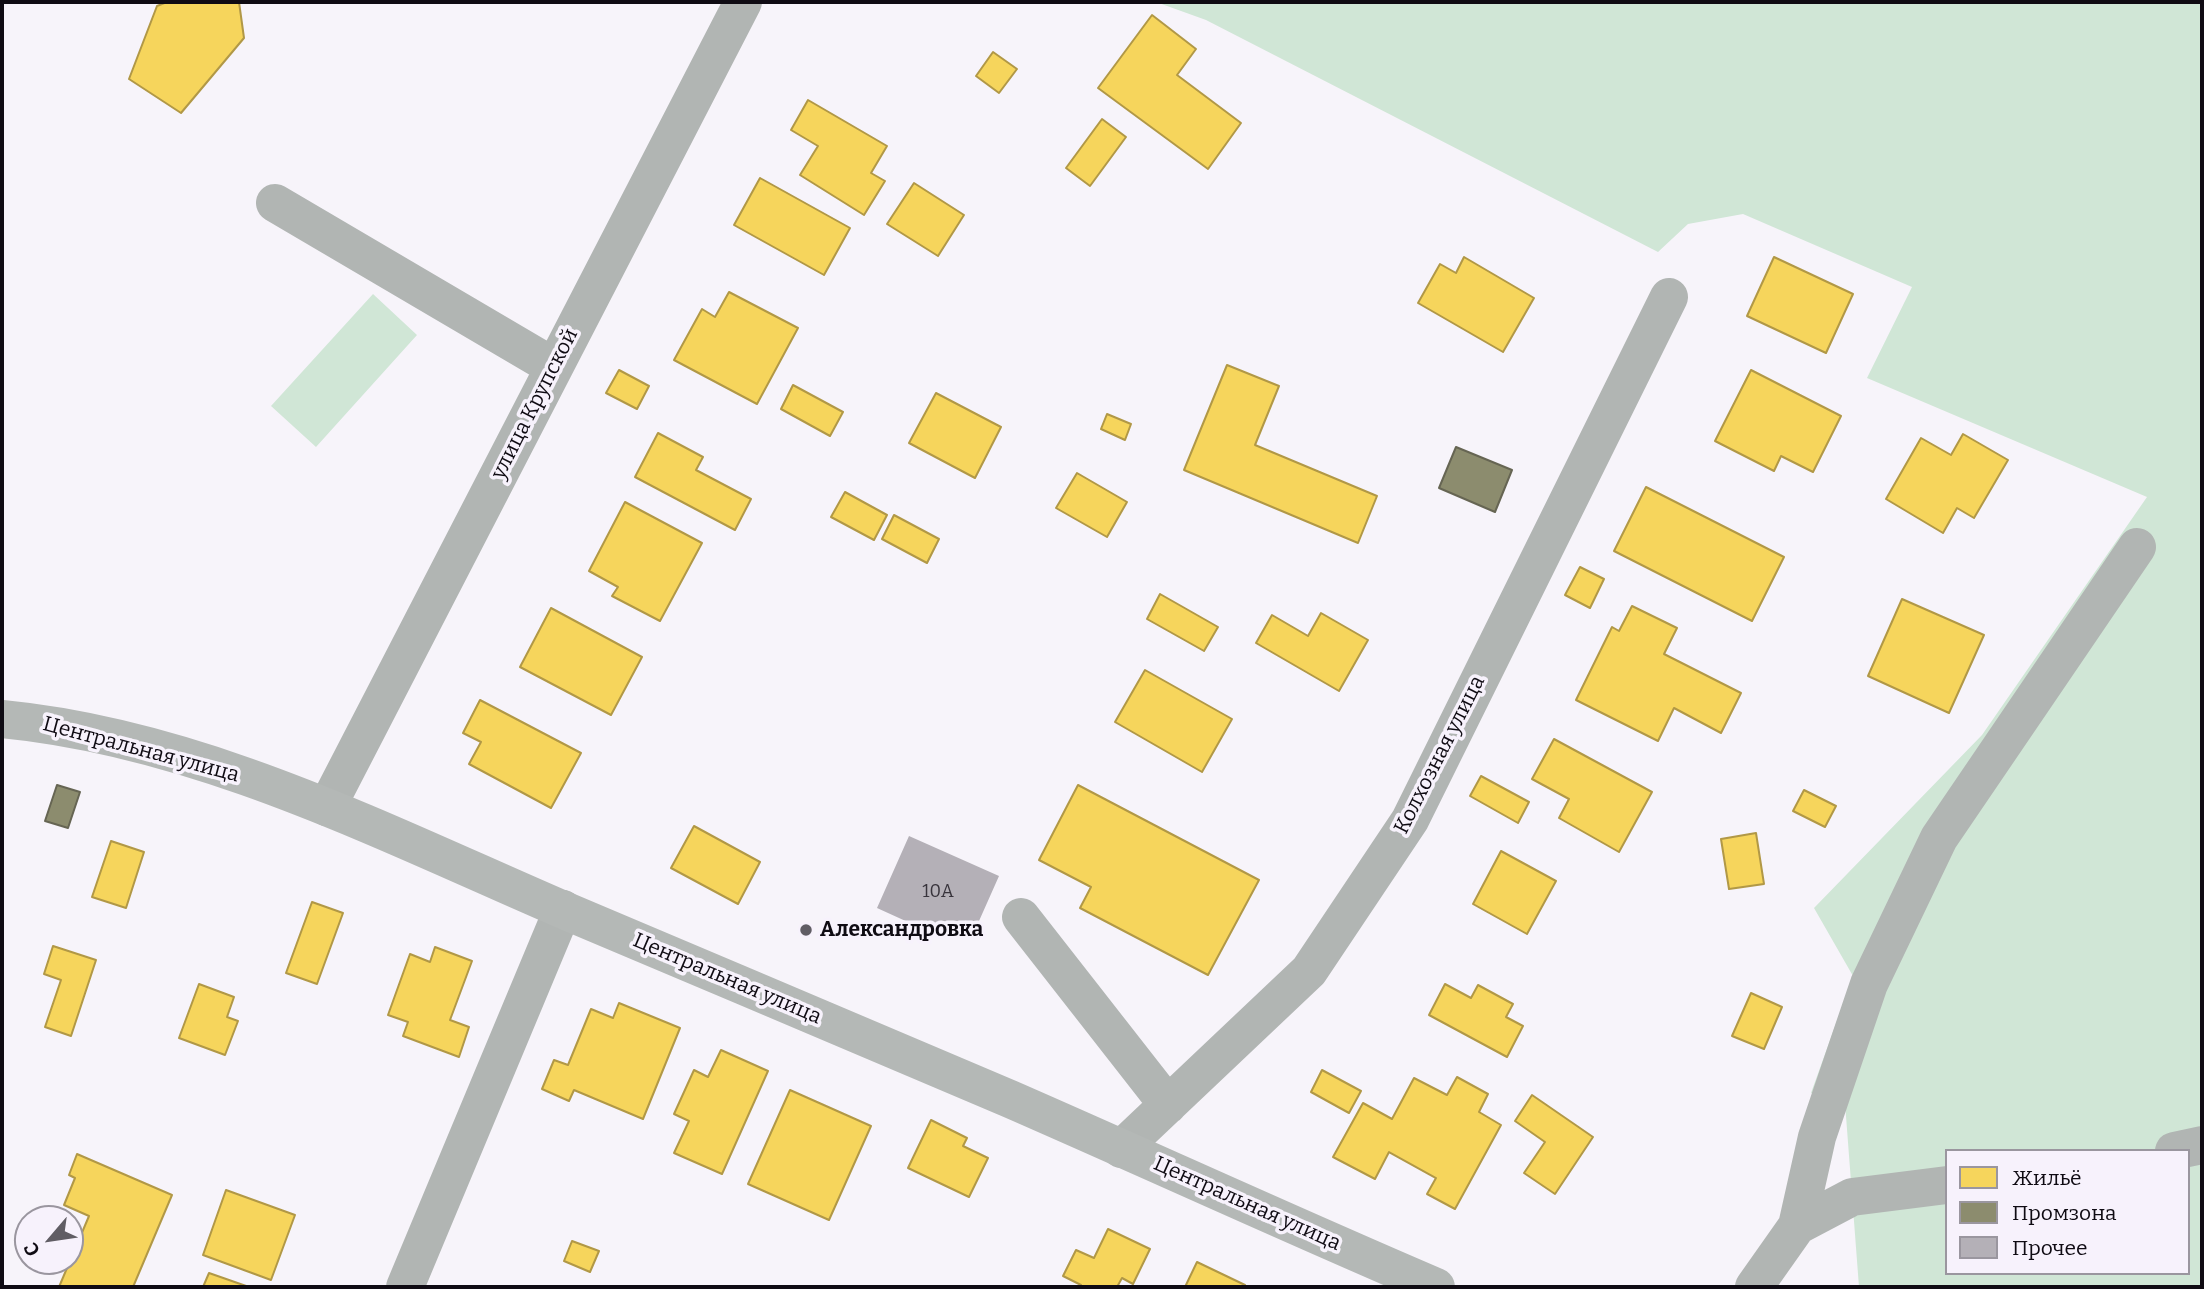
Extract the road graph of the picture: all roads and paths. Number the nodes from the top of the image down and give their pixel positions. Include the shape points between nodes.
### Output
1 (743, 2) edge
2 (275, 203) dead end
3 (1668, 297) dead end
4 (554, 367) junction
5 (2137, 547) dead end
6 (2, 719) edge
7 (327, 807) junction
8 (563, 909) junction
9 (1021, 917) dead end
10 (1168, 1105) junction
11 (2202, 1144) edge
12 (1121, 1149) junction
13 (2183, 1149) edge
14 (1945, 1185) edge
15 (1797, 1226) junction
16 (405, 1287) edge
17 (1436, 1287) edge
18 (1754, 1287) edge

1 - 4 street, улица Крупской
2 - 4 street
3 - 10 street, Колхозная улица via 1410,820 1309,971
4 - 7 street, улица Крупской
5 - 15 street via 1939,838 1869,984 1817,1137
6 - 7 main road, Центральная улица via 114,739 198,761
7 - 8 main road, Центральная улица
8 - 12 main road, Центральная улица
8 - 16 street
9 - 10 street
10 - 12 street, Колхозная улица
11 - 13 street
12 - 17 main road, Центральная улица
14 - 15 street via 1852,1197
15 - 18 street

